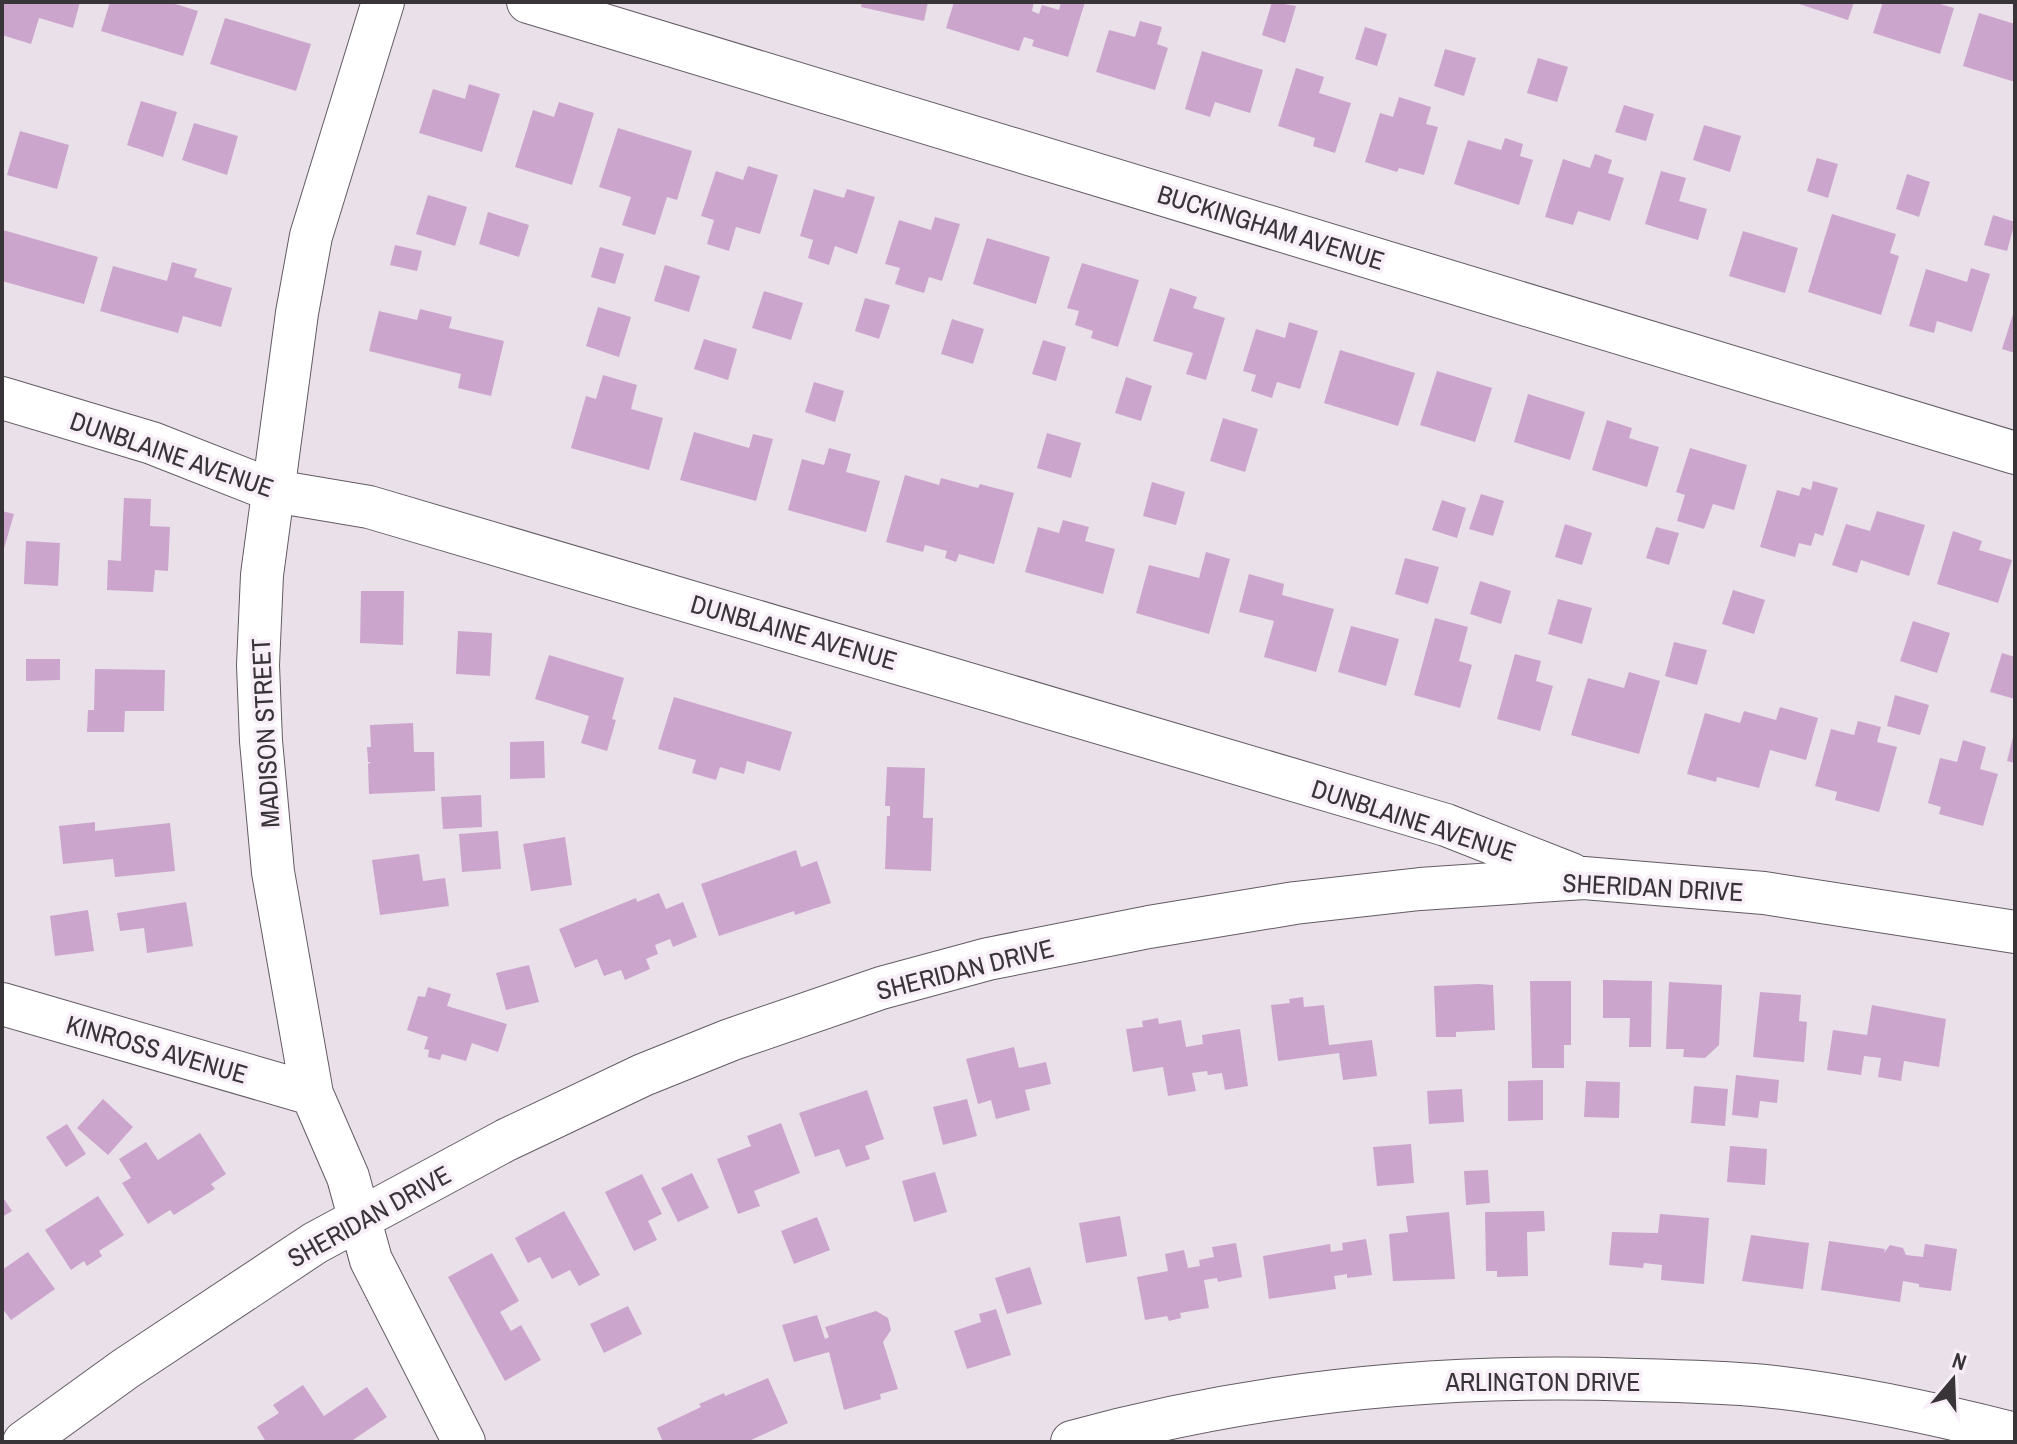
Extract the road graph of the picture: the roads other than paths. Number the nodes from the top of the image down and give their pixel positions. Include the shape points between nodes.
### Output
1 (383, 2) edge
2 (528, 2) edge
3 (2, 398) edge
4 (2015, 453) edge
5 (274, 491) junction
6 (1584, 878) junction
7 (2015, 932) edge
8 (2, 1004) edge
9 (312, 1094) junction
10 (361, 1218) junction
11 (2015, 1434) edge
12 (24, 1442) edge
13 (464, 1442) edge
14 (1072, 1442) edge

1 - 5 street, MADISON STREET via 311,236
2 - 4 street, BUCKINGHAM AVENUE
3 - 5 street, DUNBLAINE AVENUE via 152,443
5 - 6 street, DUNBLAINE AVENUE via 369,507 995,691 1446,825
5 - 9 street, MADISON STREET via 262,575 261,741 273,872
6 - 7 street, SHERIDAN DRIVE via 1764,893
6 - 10 street, SHERIDAN DRIVE via 1295,903 1003,956 881,988 643,1075
8 - 9 street, KINROSS AVENUE
9 - 10 street, MADISON STREET
10 - 12 street, SHERIDAN DRIVE via 245,1289
10 - 13 street, MADISON STREET via 371,1260
11 - 14 street, ARLINGTON DRIVE via 1764,1386 1536,1378 1336,1391

